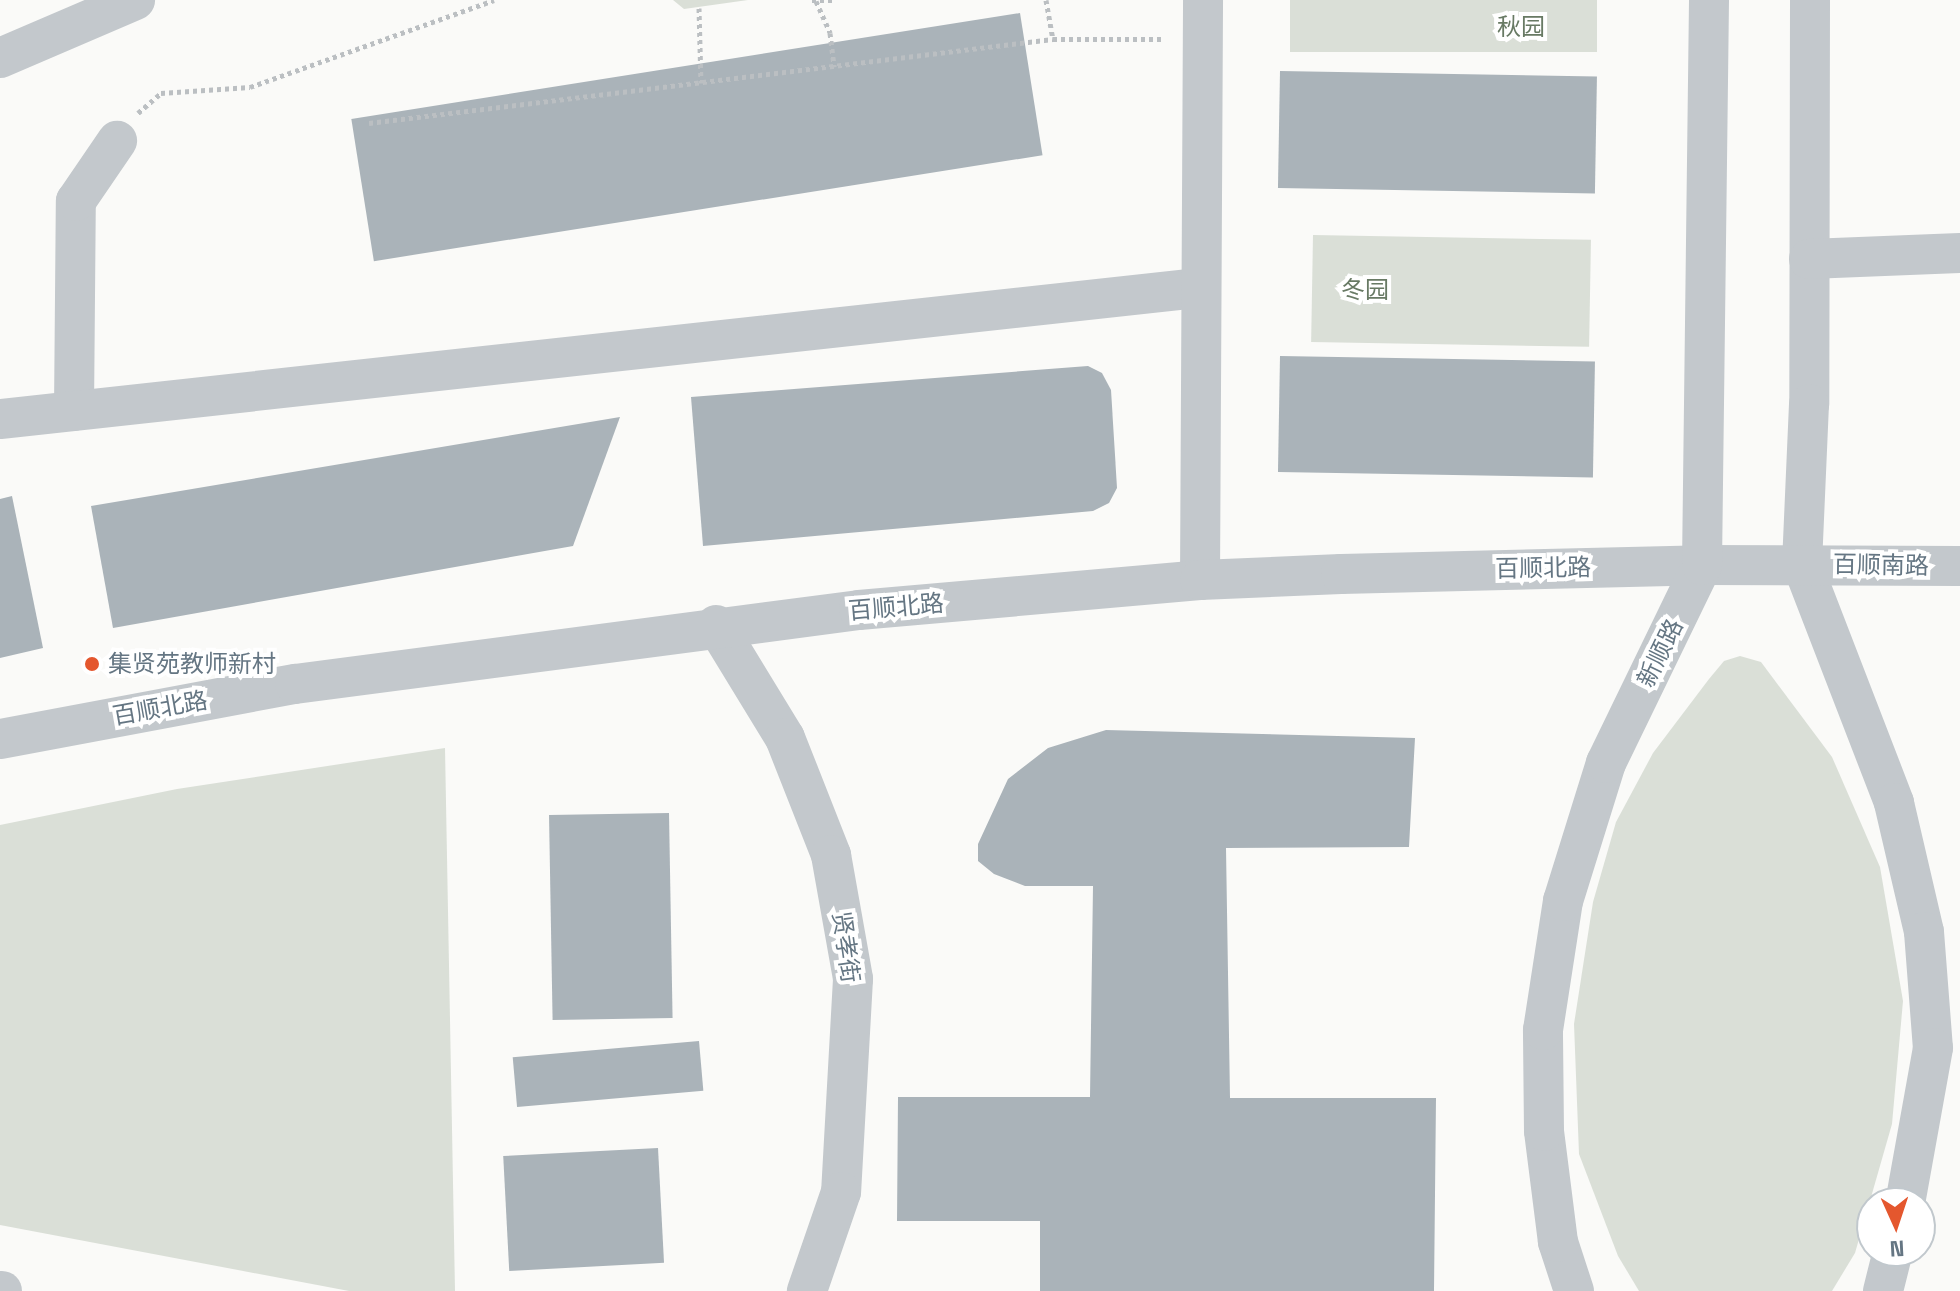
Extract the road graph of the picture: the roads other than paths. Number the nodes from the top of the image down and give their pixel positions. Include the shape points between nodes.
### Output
1 (135, 0) edge
2 (1203, 0) edge
3 (1709, 0) edge
4 (1810, 0) edge
5 (0, 58) edge
6 (117, 141) road end
7 (1960, 253) edge
8 (1809, 259) junction
9 (1199, 288) junction
10 (74, 411) junction
11 (0, 419) edge
12 (1802, 564) junction
13 (1702, 565) junction
14 (1960, 566) edge
15 (1200, 580) junction
16 (716, 625) junction
17 (0, 739) edge
18 (1908, 1187) edge
19 (1889, 1267) edge
20 (807, 1291) edge
21 (1574, 1291) edge
22 (1883, 1291) edge

1 - 5 street
2 - 9 street
3 - 13 street, 新顺路
4 - 8 street
6 - 10 street via 76,201
7 - 8 street
8 - 12 street
9 - 10 street
9 - 15 street
10 - 11 street
12 - 13 street, 百顺北路
12 - 14 street, 百顺南路
12 - 18 street via 1894,803 1924,932 1933,1048
13 - 15 street, 百顺北路
13 - 21 street, 新顺路 via 1606,763 1563,901 1543,1030 1544,1131 1558,1242
15 - 16 street, 百顺北路
16 - 17 street, 百顺北路 via 295,684
16 - 20 street, 贤孝街 via 785,738 831,855 853,979 841,1192
19 - 22 street

